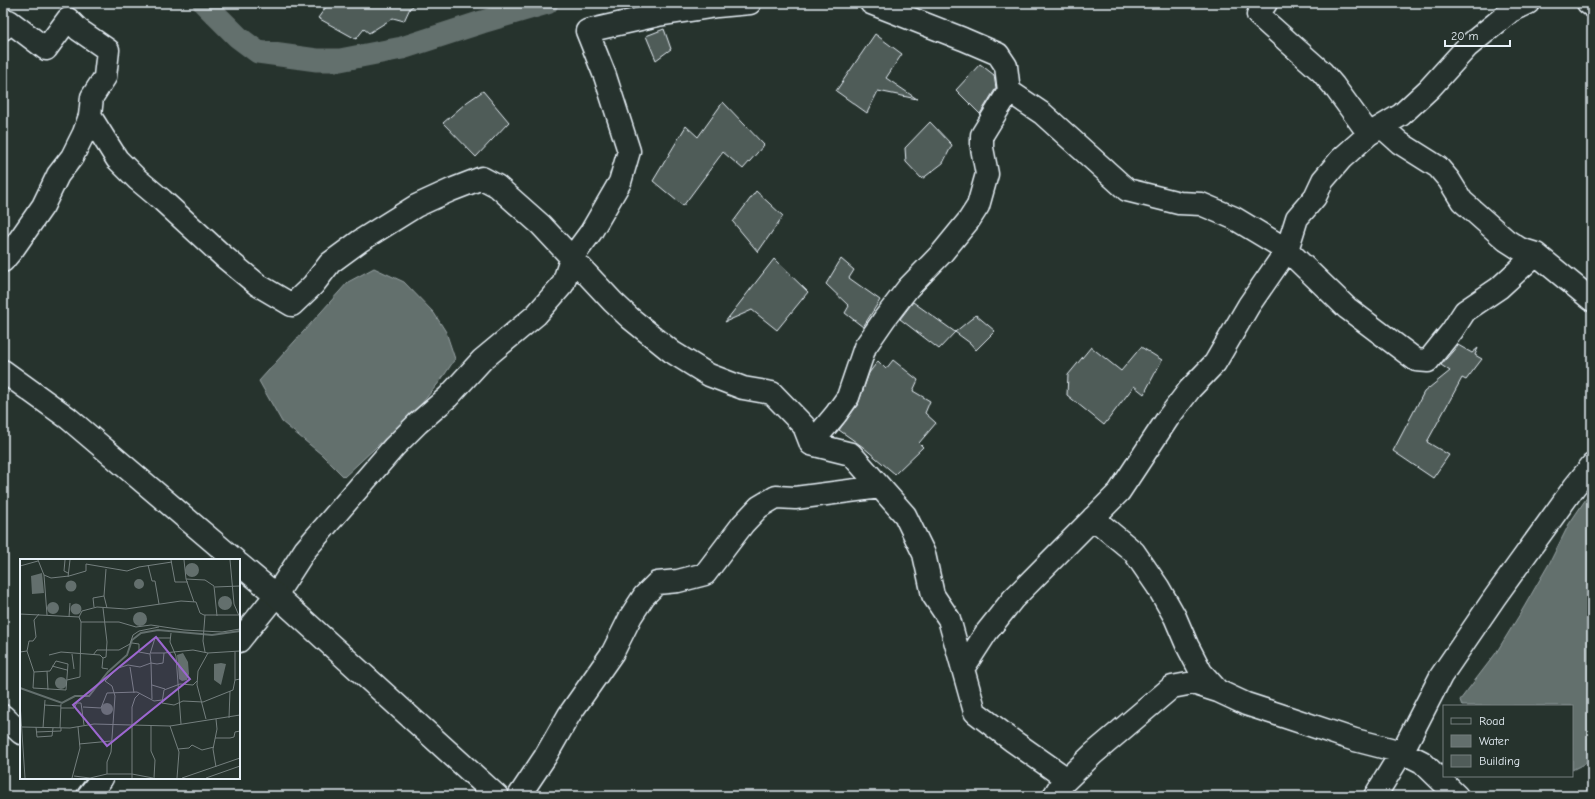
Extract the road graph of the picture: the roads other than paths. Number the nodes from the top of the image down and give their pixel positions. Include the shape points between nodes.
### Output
1 (750, 3) edge
2 (871, 3) edge
3 (1266, 3) edge
4 (1528, 3) edge
5 (1588, 3) edge
6 (1592, 6) edge
7 (3, 29) edge
8 (1009, 91) junction
9 (90, 116) junction
10 (1376, 130) junction
11 (1287, 250) junction
12 (1536, 254) junction
13 (571, 259) junction
14 (3, 261) edge
15 (1592, 300) edge
16 (3, 371) edge
17 (810, 444) junction
18 (1592, 465) edge
19 (880, 486) junction
20 (1093, 518) junction
21 (234, 559) edge
22 (240, 565) edge
23 (276, 595) junction
24 (240, 640) edge
25 (964, 667) junction
26 (1218, 691) junction
27 (3, 716) edge
28 (20, 732) edge
29 (1402, 752) junction
30 (1061, 788) edge
31 (497, 796) edge
32 (519, 796) edge
33 (1374, 796) edge
34 (1457, 796) edge

1 - 13 street via 658,15 587,31 605,76 629,151 620,182 591,232
2 - 8 street via 998,54 1006,66
3 - 10 street via 1258,15 1322,72
4 - 10 street via 1511,11 1467,47 1412,105
5 - 6 street
7 - 9 street via 9,21 46,49 68,19 108,50 105,77 92,97
8 - 11 street via 1043,114 1127,190 1179,203 1201,204 1234,218
8 - 17 street via 982,135 987,174 978,206 942,253 908,288 885,318 865,347 848,397
9 - 13 street via 118,159 137,179 252,280 292,305 313,285 330,263 360,241 416,206 482,178 497,186 540,225
9 - 14 street via 72,157 58,175 43,206
10 - 11 street via 1342,159 1323,180 1315,197 1298,218
10 - 12 street via 1438,167 1462,201 1506,240 1520,249
11 - 12 street via 1347,308 1416,360 1428,361 1465,311 1499,288
11 - 20 street via 1249,305 1214,364 1190,389 1168,418 1119,492
12 - 15 street
13 - 17 street via 630,318 672,352 709,375 743,388 772,393 804,426
13 - 23 street via 563,284 551,299 536,315 482,360 448,397 394,447 305,550
16 - 21 street via 68,418
17 - 19 street via 851,454
18 - 29 street via 1574,486 1441,676
19 - 25 street via 905,515 924,554 933,595 949,619
19 - 32 street via 795,498 776,498 759,507 748,518 705,574 657,583 644,596 631,616 613,652 569,715
20 - 25 street via 1013,599
20 - 26 street via 1134,552 1175,617 1201,672
22 - 23 street
23 - 24 street
23 - 31 street
25 - 30 street via 975,712 1013,741
26 - 29 street via 1252,706 1355,740
26 - 30 street via 1192,683 1172,687 1093,754
27 - 28 street
29 - 33 street
29 - 34 street via 1422,762

